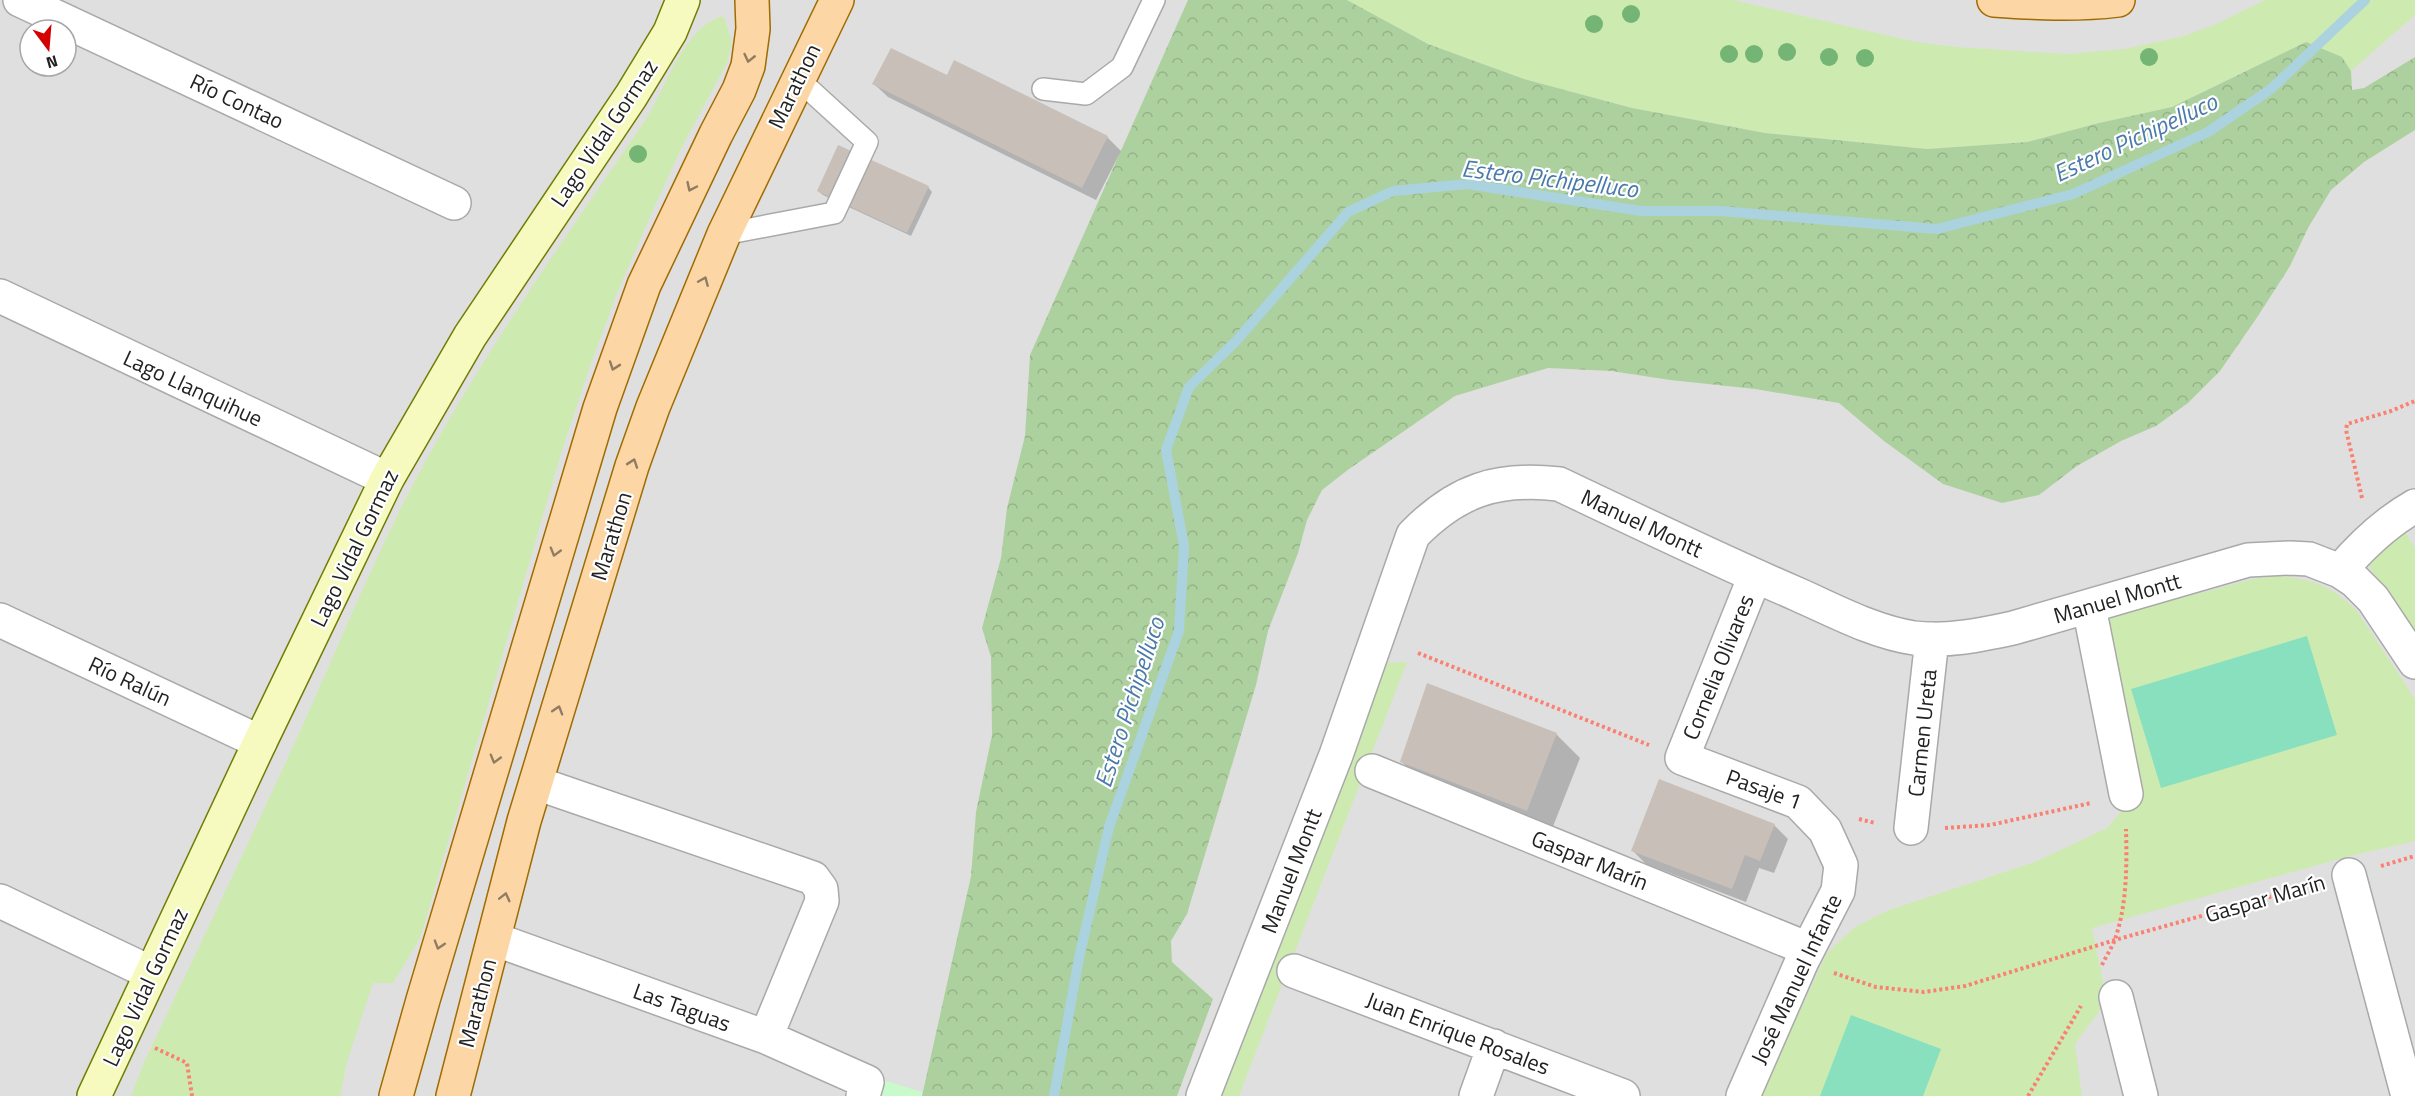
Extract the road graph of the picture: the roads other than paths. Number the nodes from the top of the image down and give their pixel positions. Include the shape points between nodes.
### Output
1 (20, 0) edge
2 (683, 0) edge
3 (710, 0) edge
4 (752, 0) edge
5 (837, 0) edge
6 (1154, 0) edge
7 (1994, 0) edge
8 (2118, 0) edge
9 (2038, 2) edge
10 (670, 32) junction
11 (799, 80) junction
12 (1043, 89) dead end
13 (454, 203) dead end
14 (724, 234) junction
15 (0, 296) edge
16 (387, 479) junction
17 (2415, 506) edge
18 (2340, 571) junction
19 (1755, 576) junction
20 (2089, 607) junction
21 (0, 620) edge
22 (1932, 639) junction
23 (2415, 662) edge
24 (260, 742) junction
25 (1682, 758) joint
26 (1372, 771) dead end
27 (536, 783) junction
28 (2126, 794) road end
29 (1798, 802) joint
30 (1911, 828) road end
31 (2349, 875) road end
32 (0, 901) edge
33 (494, 939) junction
34 (1805, 955) junction
35 (1294, 971) dead end
36 (151, 973) junction
37 (2100, 988) road end
38 (765, 1036) junction
39 (1494, 1046) junction
40 (865, 1089) edge
41 (94, 1096) edge
42 (396, 1096) edge
43 (453, 1096) edge
44 (1203, 1096) edge
45 (1476, 1096) edge
46 (1623, 1096) edge
47 (1743, 1096) edge
48 (2141, 1096) edge
49 (2408, 1096) edge

1 - 13 street, Río Contao
2 - 10 street, Lago Vidal Gormaz
3 - 10 street, Lago Vidal Gormaz
4 -> 42 main road via 748,66 644,285 600,408
5 - 11 main road, Marathon
6 - 12 lane via 1122,67 1086,94
7 - 9 main road
8 - 9 main road
10 - 16 street, Lago Vidal Gormaz via 470,336
11 - 14 main road, Marathon
11 - 14 lane via 867,142 834,213
27 -> 14 main road, Marathon via 632,466
15 - 16 street, Lago Llanquihue
16 - 24 street, Lago Vidal Gormaz
17 - 18 street via 2377,532
18 - 20 street, Manuel Montt via 2309,559 2248,560
18 - 23 street, Manuel Montt via 2373,599
19 - 22 street, Manuel Montt via 1887,631
19 - 25 street, Cornelia Olivares
19 - 44 street, Manuel Montt via 1559,484 1504,483 1477,490 1431,516 1413,535 1336,755
20 - 22 street, Manuel Montt via 2013,628
20 - 28 street
21 - 24 street, Río Ralún
22 - 30 street, Carmen Ureta
24 - 36 street, Lago Vidal Gormaz
25 - 29 street, Pasaje 1
26 - 34 street, Gaspar Marín
33 -> 27 main road, Marathon
27 - 38 street via 813,878 821,889 822,902
29 - 34 street, José Manuel Infante via 1825,830 1841,865 1838,891
31 - 49 street
32 - 36 street
33 - 38 street, Las Taguas
33 - 43 main road, Marathon
34 - 47 street, José Manuel Infante
35 - 39 street, Juan Enrique Rosales
36 - 41 street, Lago Vidal Gormaz
37 - 48 street
38 - 40 street, Las Taguas
39 - 45 street
39 - 46 street, Juan Enrique Rosales

